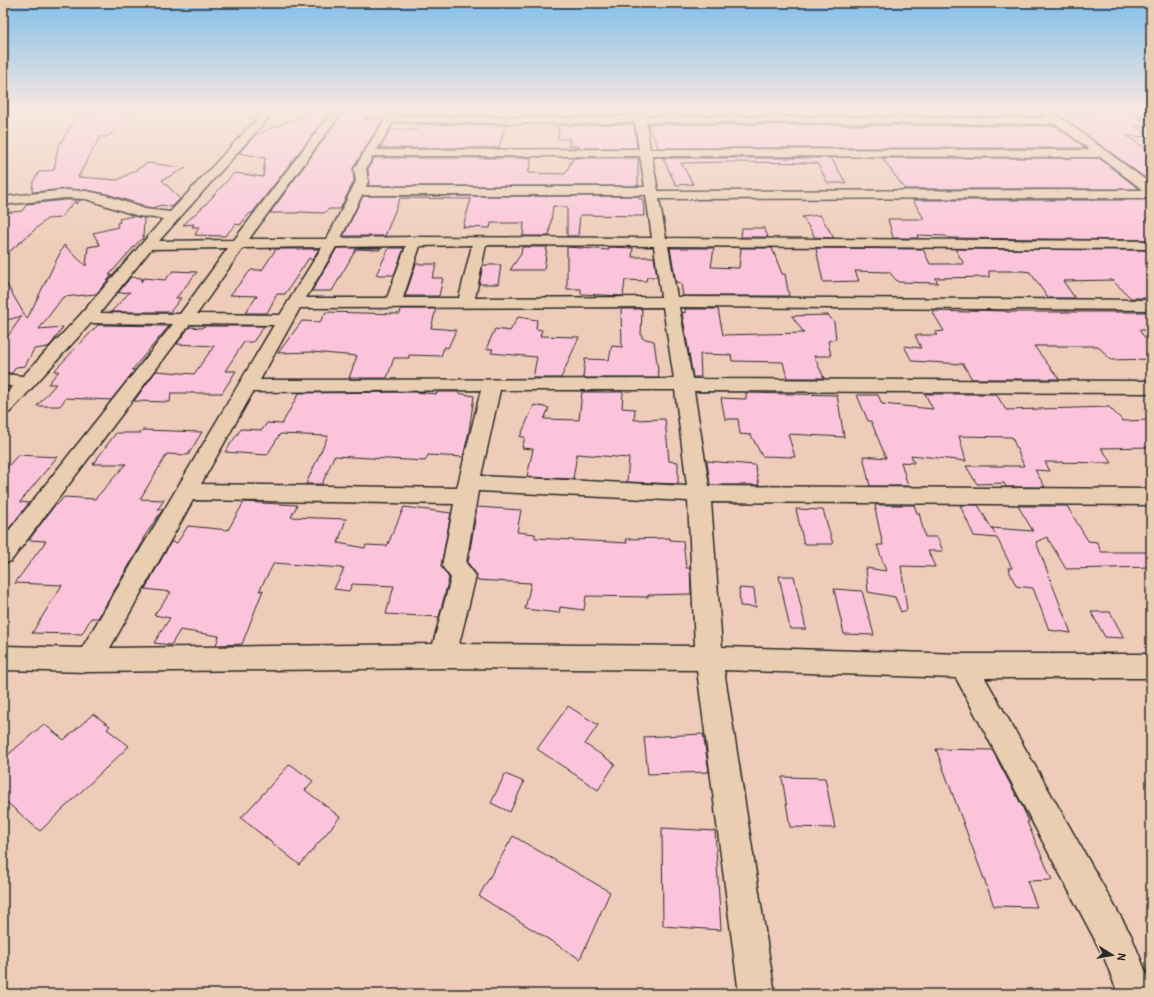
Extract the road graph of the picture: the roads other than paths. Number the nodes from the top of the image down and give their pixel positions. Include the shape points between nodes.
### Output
1 (228, 156) edge
2 (304, 156) edge
3 (369, 156) edge
4 (646, 156) edge
5 (1104, 156) edge
6 (1151, 190) edge
7 (358, 191) junction
8 (653, 193) junction
9 (1151, 194) edge
10 (3, 201) edge
11 (173, 216) junction
12 (415, 241) junction
13 (480, 241) junction
14 (332, 242) junction
15 (660, 242) junction
16 (239, 243) junction
17 (147, 245) junction
18 (1151, 245) edge
19 (671, 302) junction
20 (295, 303) junction
21 (393, 303) junction
22 (466, 303) junction
23 (1151, 305) edge
24 (87, 318) junction
25 (185, 320) junction
26 (285, 320) junction
27 (3, 380) edge
28 (28, 382) junction
29 (492, 384) junction
30 (247, 386) junction
31 (684, 386) junction
32 (1151, 387) edge
33 (3, 408) edge
34 (467, 489) junction
35 (186, 492) junction
36 (699, 494) junction
37 (1151, 497) edge
38 (3, 555) edge
39 (443, 656) junction
40 (3, 658) edge
41 (709, 658) junction
42 (89, 660) junction
43 (964, 666) junction
44 (1151, 666) edge
45 (757, 994) edge
46 (1136, 994) edge

1 - 11 street
2 - 16 street
3 - 7 street via 360,169 362,181
4 - 8 street
5 - 6 street
7 - 8 street
7 - 14 street
8 - 9 street
8 - 15 street
10 - 11 street via 86,195 143,213
11 - 17 street
12 - 13 street
12 - 14 street
12 - 21 street
13 - 15 street
13 - 22 street
14 - 16 street
14 - 20 street
15 - 18 street
15 - 19 street
16 - 17 street
16 - 25 street
17 - 24 street
19 - 22 street
19 - 23 street
19 - 31 street
20 - 21 street
20 - 26 street
21 - 22 street
24 - 25 street
24 - 28 street
25 - 26 street
25 - 38 street
26 - 30 street
27 - 28 street
28 - 33 street
29 - 30 street
29 - 31 street
29 - 34 street
30 - 35 street
31 - 32 street
31 - 36 street
34 - 35 street
34 - 36 street
34 - 39 street via 454,566 464,576
35 - 42 street
36 - 37 street
36 - 41 street
39 - 41 street
39 - 42 street
40 - 42 street
41 - 43 street
41 - 45 street
43 - 44 street
43 - 46 street via 1118,948

